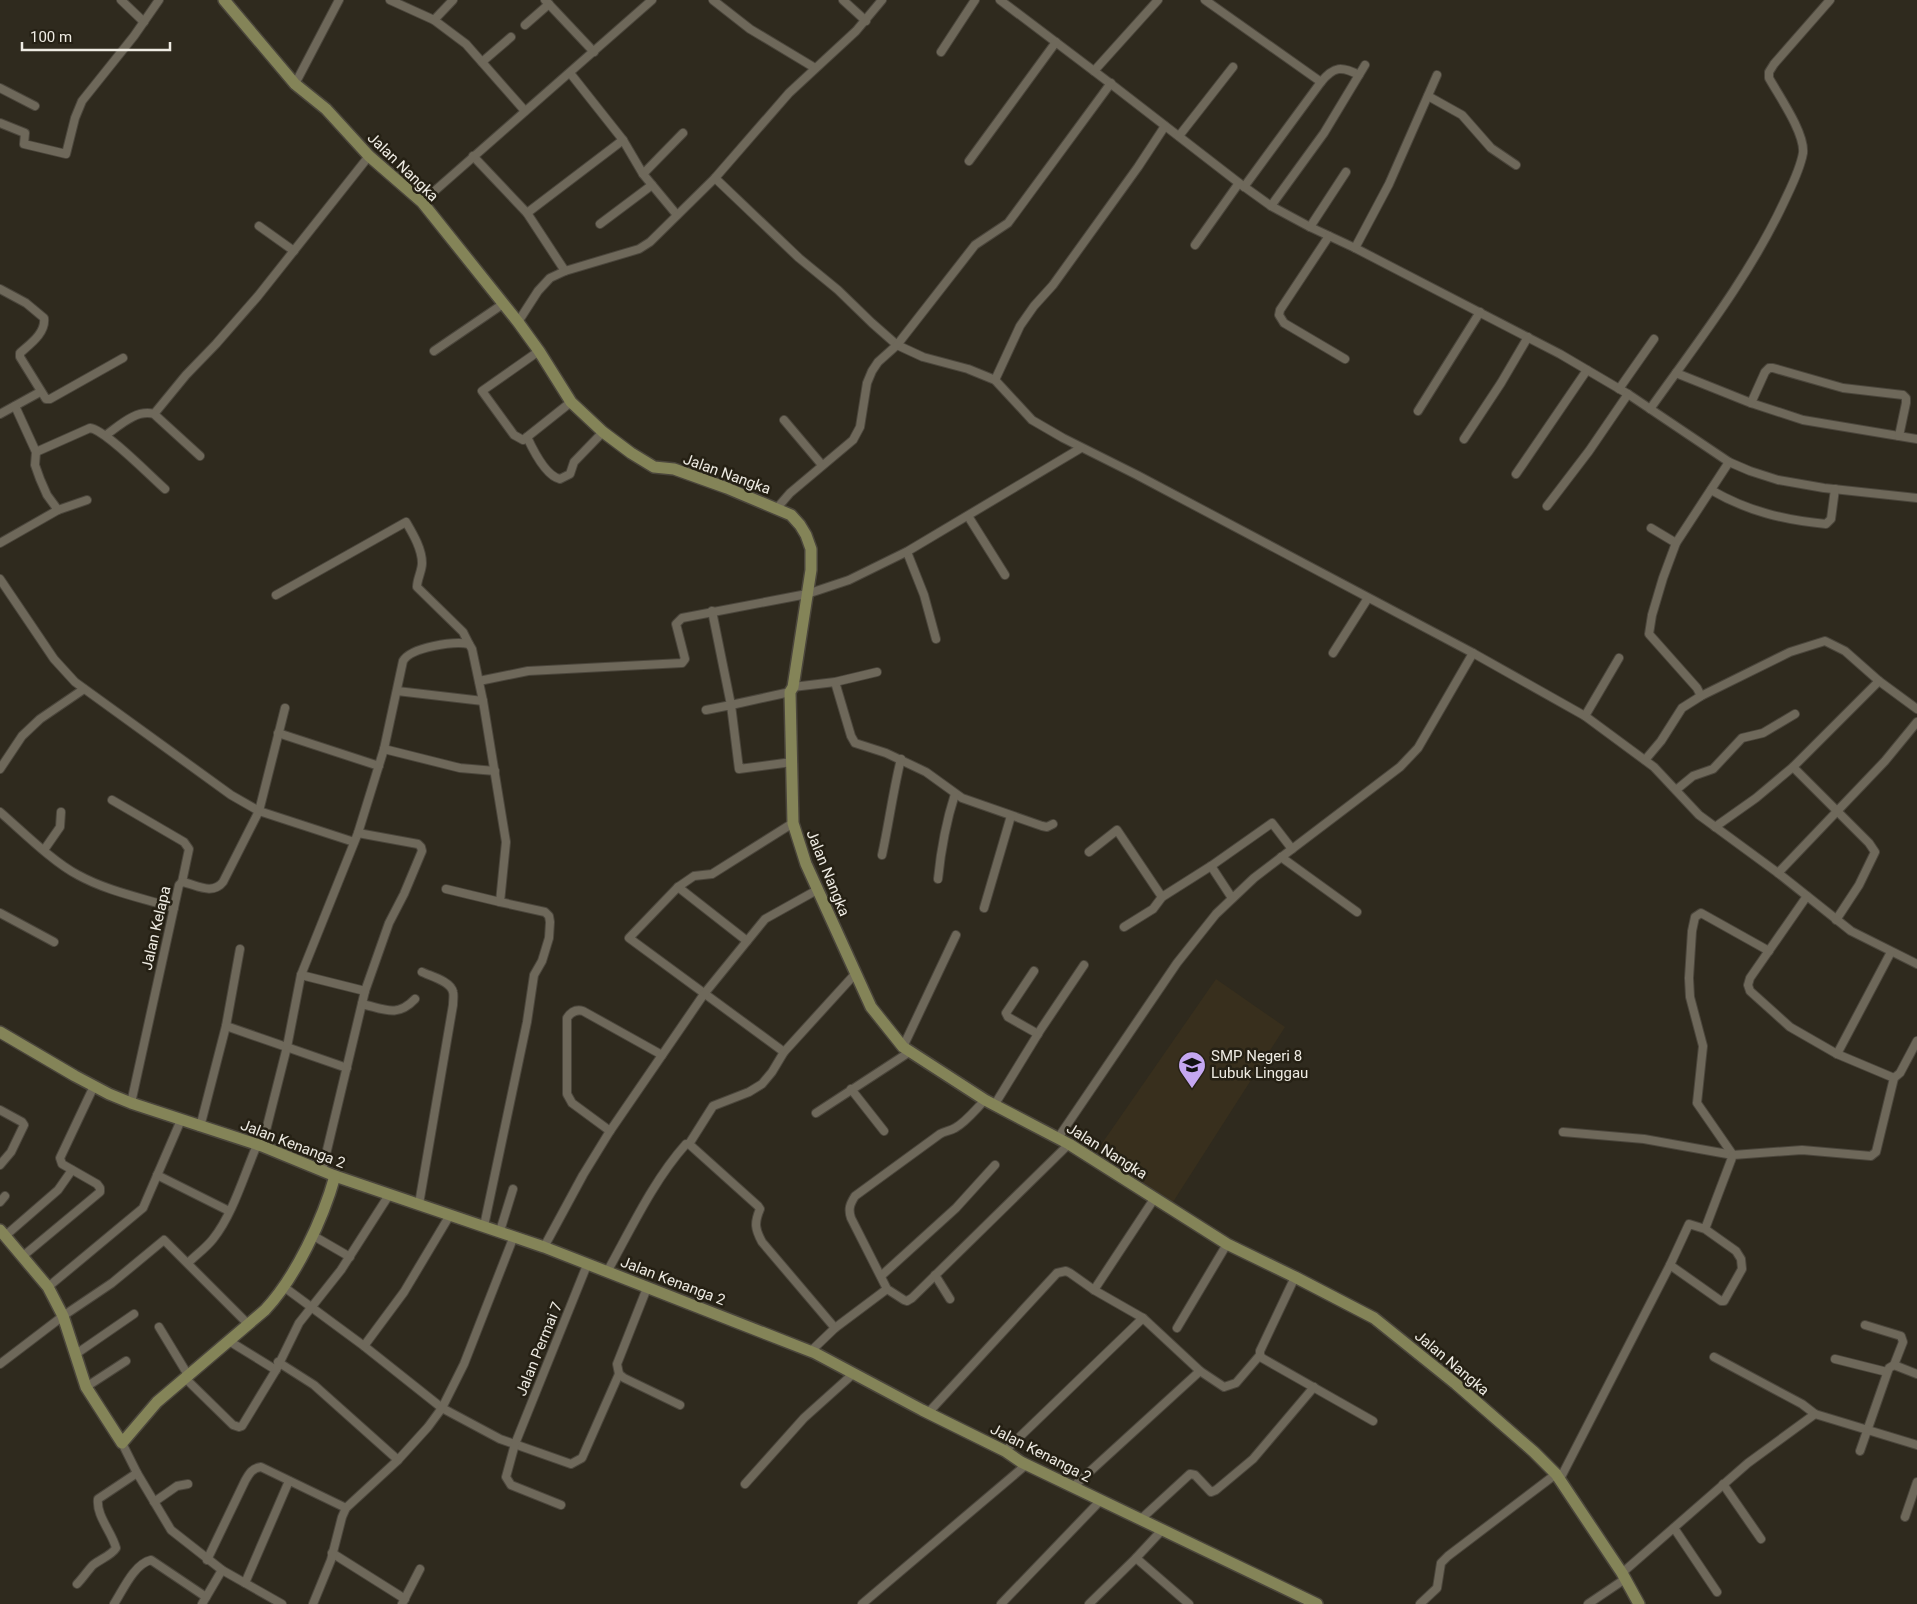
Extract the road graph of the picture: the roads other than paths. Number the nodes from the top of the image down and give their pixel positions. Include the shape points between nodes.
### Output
1 (121, 0) edge
2 (159, 0) edge
3 (224, 0) edge
4 (340, 0) edge
5 (390, 0) edge
6 (453, 0) edge
7 (651, 0) edge
8 (712, 0) edge
9 (843, 0) edge
10 (882, 0) edge
11 (975, 0) edge
12 (1000, 0) edge
13 (1158, 0) edge
14 (1204, 0) edge
15 (1830, 0) edge
16 (547, 2) edge
17 (434, 20) junction
18 (866, 21) junction
19 (144, 22) junction
20 (525, 25) dead end
21 (511, 37) dead end
22 (1056, 42) junction
23 (594, 52) junction
24 (941, 52) dead end
25 (482, 62) junction
26 (1365, 65) dead end
27 (1233, 67) dead end
28 (815, 68) junction
29 (1094, 71) junction
30 (570, 73) junction
31 (1359, 75) junction
32 (1437, 75) dead end
33 (1320, 82) junction
34 (1111, 83) junction
35 (295, 84) junction
36 (0, 88) edge
37 (1428, 96) junction
38 (35, 106) dead end
39 (525, 111) junction
40 (0, 123) edge
41 (1165, 126) junction
42 (684, 133) dead end
43 (1178, 136) junction
44 (623, 140) junction
45 (369, 156) junction
46 (474, 156) junction
47 (969, 161) dead end
48 (1516, 165) dead end
49 (1346, 172) dead end
50 (643, 174) junction
51 (715, 178) junction
52 (652, 185) junction
53 (1242, 185) junction
54 (422, 202) junction
55 (1271, 206) junction
56 (527, 212) junction
57 (677, 215) junction
58 (600, 224) dead end
59 (259, 226) dead end
60 (1310, 228) junction
61 (1329, 236) junction
62 (1195, 246) dead end
63 (1355, 248) junction
64 (294, 251) junction
65 (565, 271) junction
66 (0, 289) edge
67 (504, 304) junction
68 (1480, 312) junction
69 (518, 322) junction
70 (1528, 337) junction
71 (1654, 339) dead end
72 (897, 345) junction
73 (434, 351) dead end
74 (539, 351) junction
75 (123, 358) dead end
76 (1345, 358) dead end
77 (1587, 370) junction
78 (1676, 373) junction
79 (995, 380) junction
80 (1619, 389) junction
81 (40, 392) junction
82 (1628, 394) junction
83 (571, 402) junction
84 (1751, 403) junction
85 (15, 406) junction
86 (1650, 409) junction
87 (1418, 410) dead end
88 (0, 414) edge
89 (154, 414) junction
90 (784, 420) dead end
91 (603, 432) junction
92 (106, 435) junction
93 (1899, 436) junction
94 (527, 437) junction
95 (1464, 439) dead end
96 (1917, 439) edge
97 (1081, 448) junction
98 (36, 452) junction
99 (200, 456) dead end
100 (1730, 462) junction
101 (822, 465) junction
102 (1516, 474) dead end
103 (165, 489) dead end
104 (1835, 489) junction
105 (1711, 490) junction
106 (1917, 498) edge
107 (87, 500) dead end
108 (1547, 506) dead end
109 (777, 508) junction
110 (58, 510) junction
111 (968, 516) junction
112 (1651, 528) dead end
113 (1, 541) edge
114 (1676, 543) junction
115 (907, 552) junction
116 (1005, 575) dead end
117 (0, 579) edge
118 (807, 594) junction
119 (276, 595) dead end
120 (1368, 598) junction
121 (712, 611) junction
122 (936, 639) dead end
123 (469, 644) junction
124 (1333, 653) dead end
125 (1473, 653) junction
126 (1619, 658) dead end
127 (877, 672) dead end
128 (479, 681) junction
129 (1879, 681) junction
130 (835, 682) junction
131 (84, 689) junction
132 (792, 690) junction
133 (397, 691) junction
134 (1701, 696) junction
135 (483, 701) junction
136 (731, 705) junction
137 (284, 708) dead end
138 (1917, 709) edge
139 (706, 710) dead end
140 (1795, 714) dead end
141 (1585, 716) junction
142 (1917, 722) edge
143 (278, 733) junction
144 (384, 750) junction
145 (901, 760) junction
146 (1645, 760) junction
147 (792, 762) junction
148 (379, 766) junction
149 (1793, 767) junction
150 (0, 769) edge
151 (495, 770) junction
152 (1676, 790) junction
153 (955, 794) junction
154 (112, 800) dead end
155 (260, 811) junction
156 (0, 812) edge
157 (61, 812) dead end
158 (1836, 812) junction
159 (1011, 816) junction
160 (793, 824) junction
161 (1053, 824) dead end
162 (1715, 827) junction
163 (358, 833) junction
164 (354, 842) junction
165 (1292, 849) junction
166 (44, 850) junction
167 (1089, 852) dead end
168 (882, 855) dead end
169 (1281, 857) junction
170 (1211, 866) junction
171 (1778, 873) junction
172 (938, 879) dead end
173 (182, 882) junction
174 (678, 887) junction
175 (446, 889) dead end
176 (817, 890) junction
177 (1807, 896) junction
178 (1162, 897) junction
179 (1232, 898) junction
180 (500, 902) junction
181 (174, 908) junction
182 (984, 908) dead end
183 (1357, 912) dead end
184 (0, 913) edge
185 (1836, 920) junction
186 (1124, 927) dead end
187 (956, 935) dead end
188 (747, 941) junction
189 (54, 942) dead end
190 (240, 949) dead end
191 (1769, 951) junction
192 (1892, 952) junction
193 (1917, 964) edge
194 (1084, 966) dead end
195 (1034, 971) dead end
196 (422, 972) dead end
197 (855, 974) junction
198 (302, 975) junction
199 (365, 991) junction
200 (704, 994) junction
201 (415, 999) dead end
202 (362, 1004) junction
203 (226, 1026) junction
204 (0, 1032) edge
205 (1038, 1034) junction
206 (1917, 1041) edge
207 (287, 1047) junction
208 (907, 1049) junction
209 (784, 1052) junction
210 (1837, 1054) junction
211 (662, 1055) junction
212 (347, 1068) junction
213 (1894, 1078) junction
214 (94, 1086) junction
215 (851, 1089) junction
216 (990, 1102) junction
217 (132, 1103) junction
218 (0, 1110) edge
219 (816, 1113) dead end
220 (181, 1120) junction
221 (200, 1127) junction
222 (610, 1131) junction
223 (884, 1131) dead end
224 (1563, 1132) dead end
225 (1058, 1138) junction
226 (689, 1144) junction
227 (1069, 1144) junction
228 (259, 1146) junction
229 (1733, 1155) junction
230 (0, 1165) edge
231 (995, 1165) dead end
232 (72, 1170) junction
233 (322, 1171) junction
234 (157, 1175) junction
235 (335, 1176) junction
236 (513, 1189) dead end
237 (389, 1195) junction
238 (1154, 1199) junction
239 (418, 1204) junction
240 (229, 1211) junction
241 (450, 1215) junction
242 (484, 1226) junction
243 (1704, 1229) junction
244 (500, 1231) junction
245 (3, 1233) edge
246 (312, 1236) junction
247 (514, 1236) junction
248 (1227, 1244) junction
249 (544, 1247) junction
250 (22, 1256) junction
251 (350, 1257) junction
252 (188, 1263) junction
253 (588, 1265) junction
254 (1670, 1265) junction
255 (607, 1272) junction
256 (935, 1275) junction
257 (881, 1276) junction
258 (1295, 1277) junction
259 (48, 1287) junction
260 (284, 1287) junction
261 (647, 1288) junction
262 (887, 1289) junction
263 (1094, 1290) junction
264 (950, 1299) dead end
265 (312, 1306) junction
266 (134, 1314) dead end
267 (63, 1316) junction
268 (1143, 1318) junction
269 (248, 1324) junction
270 (1865, 1325) dead end
271 (159, 1327) dead end
272 (835, 1328) junction
273 (1176, 1328) dead end
274 (229, 1340) junction
275 (364, 1346) junction
276 (811, 1351) junction
277 (76, 1354) junction
278 (1260, 1355) junction
279 (1714, 1357) dead end
280 (1835, 1359) dead end
281 (126, 1361) dead end
282 (0, 1364) edge
283 (1894, 1365) junction
284 (277, 1366) junction
285 (1200, 1371) junction
286 (1887, 1372) junction
287 (619, 1374) junction
288 (853, 1374) junction
289 (1917, 1374) edge
290 (186, 1376) junction
291 (86, 1387) junction
292 (1314, 1387) junction
293 (680, 1405) dead end
294 (442, 1408) junction
295 (928, 1413) junction
296 (1815, 1414) junction
297 (1373, 1421) dead end
298 (1869, 1430) junction
299 (122, 1443) junction
300 (515, 1444) junction
301 (1917, 1445) edge
302 (1006, 1451) junction
303 (1860, 1451) dead end
304 (398, 1460) junction
305 (1026, 1464) junction
306 (137, 1473) junction
307 (1558, 1477) junction
308 (289, 1481) junction
309 (1917, 1482) edge
310 (188, 1484) dead end
311 (745, 1484) dead end
312 (1723, 1484) junction
313 (1074, 1486) junction
314 (1101, 1500) junction
315 (154, 1502) junction
316 (561, 1505) dead end
317 (346, 1508) junction
318 (1905, 1517) dead end
319 (1141, 1518) junction
320 (1674, 1528) junction
321 (1163, 1529) junction
322 (1761, 1539) dead end
323 (332, 1553) junction
324 (1136, 1558) junction
325 (207, 1560) junction
326 (420, 1569) dead end
327 (222, 1570) junction
328 (1624, 1576) junction
329 (245, 1583) junction
330 (77, 1584) dead end
331 (1717, 1592) dead end
332 (204, 1601) edge
333 (403, 1602) edge
334 (114, 1604) edge
335 (282, 1604) edge
336 (313, 1604) edge
337 (862, 1604) edge
338 (1001, 1604) edge
339 (1089, 1604) edge
340 (1189, 1604) edge
341 (1317, 1604) edge
342 (1420, 1604) edge
343 (1588, 1604) edge
344 (1639, 1604) edge

1 - 19 street
2 - 19 street
3 - 35 street, Jalan Nangka
4 - 35 street
5 - 17 street
6 - 17 street
7 - 23 street
8 - 28 street via 758,34
9 - 18 street
10 - 18 street
11 - 24 street
12 - 22 street
13 - 29 street
14 - 33 street
15 - 78 street via 1769,72 1769,78 1802,139 1803,153 1794,179 1769,232
16 - 20 street
16 - 23 street
17 - 25 street via 466,44
18 - 28 street
19 - 40 street via 82,101 66,154 24,144 24,133
21 - 25 street
22 - 29 street
22 - 47 street
23 - 30 street
25 - 39 street
26 - 31 street
27 - 43 street
28 - 51 street
29 - 34 street
30 - 39 street
30 - 44 street
31 - 33 street via 1339,69 1328,73
31 - 55 street via 1324,133
32 - 37 street
33 - 53 street
34 - 41 street
34 - 72 street via 1008,222 975,246
35 - 45 street, Jalan Nangka via 326,109
36 - 38 street
37 - 48 street via 1462,115 1490,148
37 - 63 street via 1389,184
39 - 46 street
41 - 43 street
41 - 79 street via 1138,168 1020,326
42 - 50 street
43 - 53 street
44 - 50 street
44 - 56 street
45 - 54 street, Jalan Nangka
45 - 64 street
46 - 54 street
46 - 56 street
49 - 60 street
50 - 52 street
51 - 57 street
51 - 72 street
52 - 57 street
52 - 58 street
53 - 55 street
53 - 62 street
54 - 67 street, Jalan Nangka
55 - 60 street
56 - 65 street
57 - 65 street via 639,249
59 - 64 street
60 - 61 street
61 - 63 street
61 - 76 street via 1279,315 1284,323
63 - 68 street
64 - 89 street
65 - 69 street via 550,278 538,291
66 - 81 street via 26,303 44,318 39,334 20,352
67 - 69 street, Jalan Nangka
67 - 73 street
68 - 70 street
68 - 87 street
69 - 74 street, Jalan Nangka
70 - 77 street
70 - 95 street
71 - 80 street
72 - 79 street via 923,357
72 - 101 street via 872,371 857,434
74 - 83 street, Jalan Nangka
74 - 94 street via 482,391 514,435 523,440
75 - 81 street via 50,399 44,398
77 - 80 street
77 - 102 street
78 - 84 street
78 - 86 street
79 - 97 street via 1032,420
80 - 82 street
81 - 85 street
82 - 86 street
82 - 108 street
83 - 91 street, Jalan Nangka
83 - 94 street
84 - 93 street via 1803,420
84 - 93 street via 1768,368 1843,388 1904,395 1906,403
85 - 88 street
85 - 98 street
86 - 100 street
89 - 92 street via 136,416
89 - 99 street
90 - 101 street
91 - 94 street via 574,462 570,474 560,479 554,477 540,460
91 - 109 street, Jalan Nangka via 654,467 674,470
92 - 98 street via 90,428
92 - 103 street
93 - 96 street
97 - 111 street
97 - 120 street
98 - 110 street via 40,479
100 - 104 street via 1778,480
100 - 105 street
101 - 109 street
104 - 105 street via 1831,519 1826,524 1762,513
104 - 106 street
105 - 114 street
107 - 110 street
109 - 118 street, Jalan Nangka via 791,515 806,535 811,549
110 - 113 street
111 - 115 street
111 - 116 street
112 - 114 street
114 - 134 street via 1663,578 1649,634
115 - 118 street via 849,580
115 - 122 street via 924,595
117 - 131 street via 54,659
118 - 121 street
118 - 132 street, Jalan Nangka
119 - 123 street via 406,522 421,557 417,587 463,632
120 - 124 street
120 - 125 street
121 - 128 street via 677,621 685,659 682,663 528,671
121 - 136 street
123 - 128 street
123 - 133 street via 442,645 409,654 402,661
125 - 141 street
125 - 165 street via 1418,748 1400,767
126 - 141 street
127 - 130 street
128 - 135 street
129 - 134 street via 1845,651 1824,641 1790,652
129 - 138 street
129 - 149 street
130 - 132 street
130 - 145 street via 855,743
131 - 150 street via 58,705 22,736
131 - 155 street via 231,795
132 - 136 street
132 - 147 street, Jalan Nangka
133 - 135 street
133 - 144 street
134 - 146 street via 1682,708
135 - 151 street
136 - 139 street
136 - 147 street via 739,769
137 - 143 street
140 - 152 street via 1763,733 1742,738 1713,769 1693,776
141 - 146 street
142 - 158 street via 1885,762
143 - 148 street
143 - 155 street
144 - 148 street
144 - 151 street via 460,768
145 - 153 street via 926,772
145 - 168 street
146 - 152 street
147 - 160 street, Jalan Nangka
148 - 163 street
149 - 158 street
149 - 162 street
151 - 180 street via 506,842
152 - 162 street
153 - 159 street
153 - 172 street via 946,819
154 - 173 street via 184,842 189,849
155 - 164 street
155 - 173 street, Jalan Kelapa via 220,887 206,888
156 - 166 street
157 - 166 street via 60,826
158 - 171 street
158 - 185 street via 1875,852 1860,885
159 - 161 street via 1047,827
159 - 182 street
160 - 174 street via 712,874 694,876
160 - 176 street, Jalan Nangka
162 - 171 street
163 - 164 street
163 - 199 street via 418,844 422,851 389,923
164 - 198 street
165 - 169 street
165 - 170 street via 1272,823
166 - 181 street via 83,878
167 - 178 street via 1117,830
169 - 179 street
169 - 183 street
170 - 178 street
170 - 179 street
171 - 177 street
173 - 181 street, Jalan Kelapa
174 - 188 street
174 - 200 street via 629,938
175 - 180 street
176 - 188 street via 765,919
176 - 197 street, Jalan Nangka
177 - 185 street
177 - 191 street
178 - 186 street via 1153,909
179 - 225 street via 1177,963
180 - 242 street via 545,912 550,922 549,938 534,975
181 - 217 street, Jalan Kelapa
184 - 189 street
185 - 192 street via 1857,936
187 - 208 street
188 - 200 street
190 - 203 street
191 - 210 street via 1750,978 1750,991 1790,1027
191 - 229 street via 1701,913 1695,917 1688,978 1703,1046 1697,1103
192 - 193 street
192 - 210 street
194 - 205 street
195 - 205 street via 1006,1013
196 - 239 street via 445,982 454,991
197 - 208 street, Jalan Nangka via 871,1008
197 - 209 street
198 - 199 street
198 - 207 street
199 - 202 street
200 - 209 street
200 - 211 street
201 - 202 street via 400,1011
202 - 212 street
203 - 207 street
203 - 221 street
204 - 214 street, Jalan Kenanga 2
205 - 216 street
206 - 213 street
207 - 212 street
207 - 228 street
208 - 215 street
208 - 216 street, Jalan Nangka
209 - 226 street via 762,1084 713,1106
210 - 213 street
211 - 222 street
211 - 222 street via 583,1011 575,1011 567,1018 566,1094 572,1103
212 - 233 street
213 - 229 street via 1876,1152 1871,1156 1802,1150
214 - 217 street, Jalan Kenanga 2
214 - 232 street via 60,1158 62,1164
215 - 219 street
215 - 223 street
216 - 225 street, Jalan Nangka
216 - 257 street via 855,1196 850,1204 851,1218
217 - 220 street, Jalan Kenanga 2
218 - 230 street via 24,1125 11,1152
220 - 221 street, Jalan Kenanga 2
220 - 234 street
221 - 228 street, Jalan Kenanga 2
222 - 249 street
224 - 229 street via 1644,1139
225 - 227 street, Jalan Nangka
226 - 255 street via 676,1156 654,1188
226 - 272 street via 758,1206 760,1209 754,1222 762,1242
227 - 238 street, Jalan Nangka
227 - 256 street
228 - 233 street, Jalan Kenanga 2
228 - 240 street
229 - 243 street
231 - 257 street via 956,1208
232 - 245 street via 58,1190
232 - 250 street via 96,1184 100,1192
233 - 235 street, Jalan Kenanga 2
234 - 240 street
234 - 259 street via 140,1212
235 - 237 street, Jalan Kenanga 2
235 - 246 street
236 - 244 street
237 - 239 street, Jalan Kenanga 2
237 - 251 street
238 - 248 street, Jalan Nangka
238 - 263 street
239 - 241 street, Jalan Kenanga 2
240 - 252 street via 213,1239
241 - 242 street, Jalan Kenanga 2
241 - 275 street via 404,1292
242 - 244 street, Jalan Kenanga 2
243 - 254 street via 1689,1224
243 - 254 street via 1736,1251 1741,1259 1742,1269 1727,1299 1721,1301
244 - 247 street, Jalan Kenanga 2
245 - 250 street
246 - 251 street
246 - 260 street
247 - 249 street, Jalan Kenanga 2
247 - 294 street via 464,1364
248 - 258 street, Jalan Nangka
248 - 273 street
249 - 253 street, Jalan Kenanga 2
250 - 259 street
251 - 265 street
252 - 267 street via 164,1240
252 - 269 street
253 - 255 street, Jalan Kenanga 2
253 - 300 street, Jalan Permai 7
254 - 307 street
255 - 261 street, Jalan Kenanga 2
256 - 262 street via 907,1300
256 - 264 street
257 - 262 street
258 - 278 street
258 - 307 street, Jalan Nangka via 1374,1318 1456,1384
259 - 267 street
260 - 265 street
260 - 269 street
261 - 276 street, Jalan Kenanga 2
261 - 287 street via 617,1364
262 - 272 street
263 - 268 street
263 - 295 street via 1066,1271 1052,1276
265 - 275 street
265 - 284 street via 292,1334
266 - 277 street
267 - 277 street
267 - 282 street
268 - 285 street
268 - 302 street
269 - 274 street
270 - 283 street via 1902,1336
271 - 290 street
272 - 276 street
274 - 284 street
274 - 290 street
275 - 294 street
276 - 288 street, Jalan Kenanga 2
277 - 291 street
278 - 285 street via 1230,1386 1224,1387
278 - 292 street
279 - 296 street
280 - 286 street
281 - 291 street
283 - 286 street
283 - 289 street
284 - 290 street via 246,1421 239,1427 233,1425
284 - 304 street via 314,1385
285 - 313 street
286 - 298 street
287 - 293 street
287 - 300 street via 582,1458 571,1464
288 - 295 street, Jalan Kenanga 2
288 - 311 street via 804,1418
290 - 299 street via 157,1402
291 - 299 street
292 - 297 street
292 - 319 street via 1253,1459 1216,1490 1210,1492 1195,1475 1190,1474
294 - 300 street
294 - 304 street
295 - 302 street, Jalan Kenanga 2
296 - 298 street
296 - 312 street
298 - 301 street
298 - 303 street
299 - 306 street
300 - 316 street, Jalan Permai 7 via 506,1477 511,1485
302 - 305 street, Jalan Kenanga 2
304 - 317 street
305 - 313 street, Jalan Kenanga 2
305 - 337 street
306 - 315 street
306 - 330 street via 98,1499 116,1548 92,1566
307 - 328 street, Jalan Nangka
307 - 342 street via 1448,1556 1442,1563 1436,1588
308 - 317 street
308 - 325 street via 261,1467 252,1469
308 - 329 street
309 - 318 street
310 - 315 street via 177,1486
312 - 320 street
312 - 322 street
313 - 314 street, Jalan Kenanga 2
314 - 319 street, Jalan Kenanga 2
314 - 338 street
315 - 325 street via 171,1530
317 - 323 street
319 - 321 street, Jalan Kenanga 2
320 - 328 street
320 - 331 street
321 - 324 street
321 - 341 street, Jalan Kenanga 2
323 - 333 street
323 - 336 street
324 - 339 street
324 - 340 street
325 - 327 street
326 - 333 street
327 - 329 street
327 - 332 street
328 - 343 street
328 - 344 street, Jalan Nangka
329 - 335 street
332 - 334 street via 151,1560 138,1568

